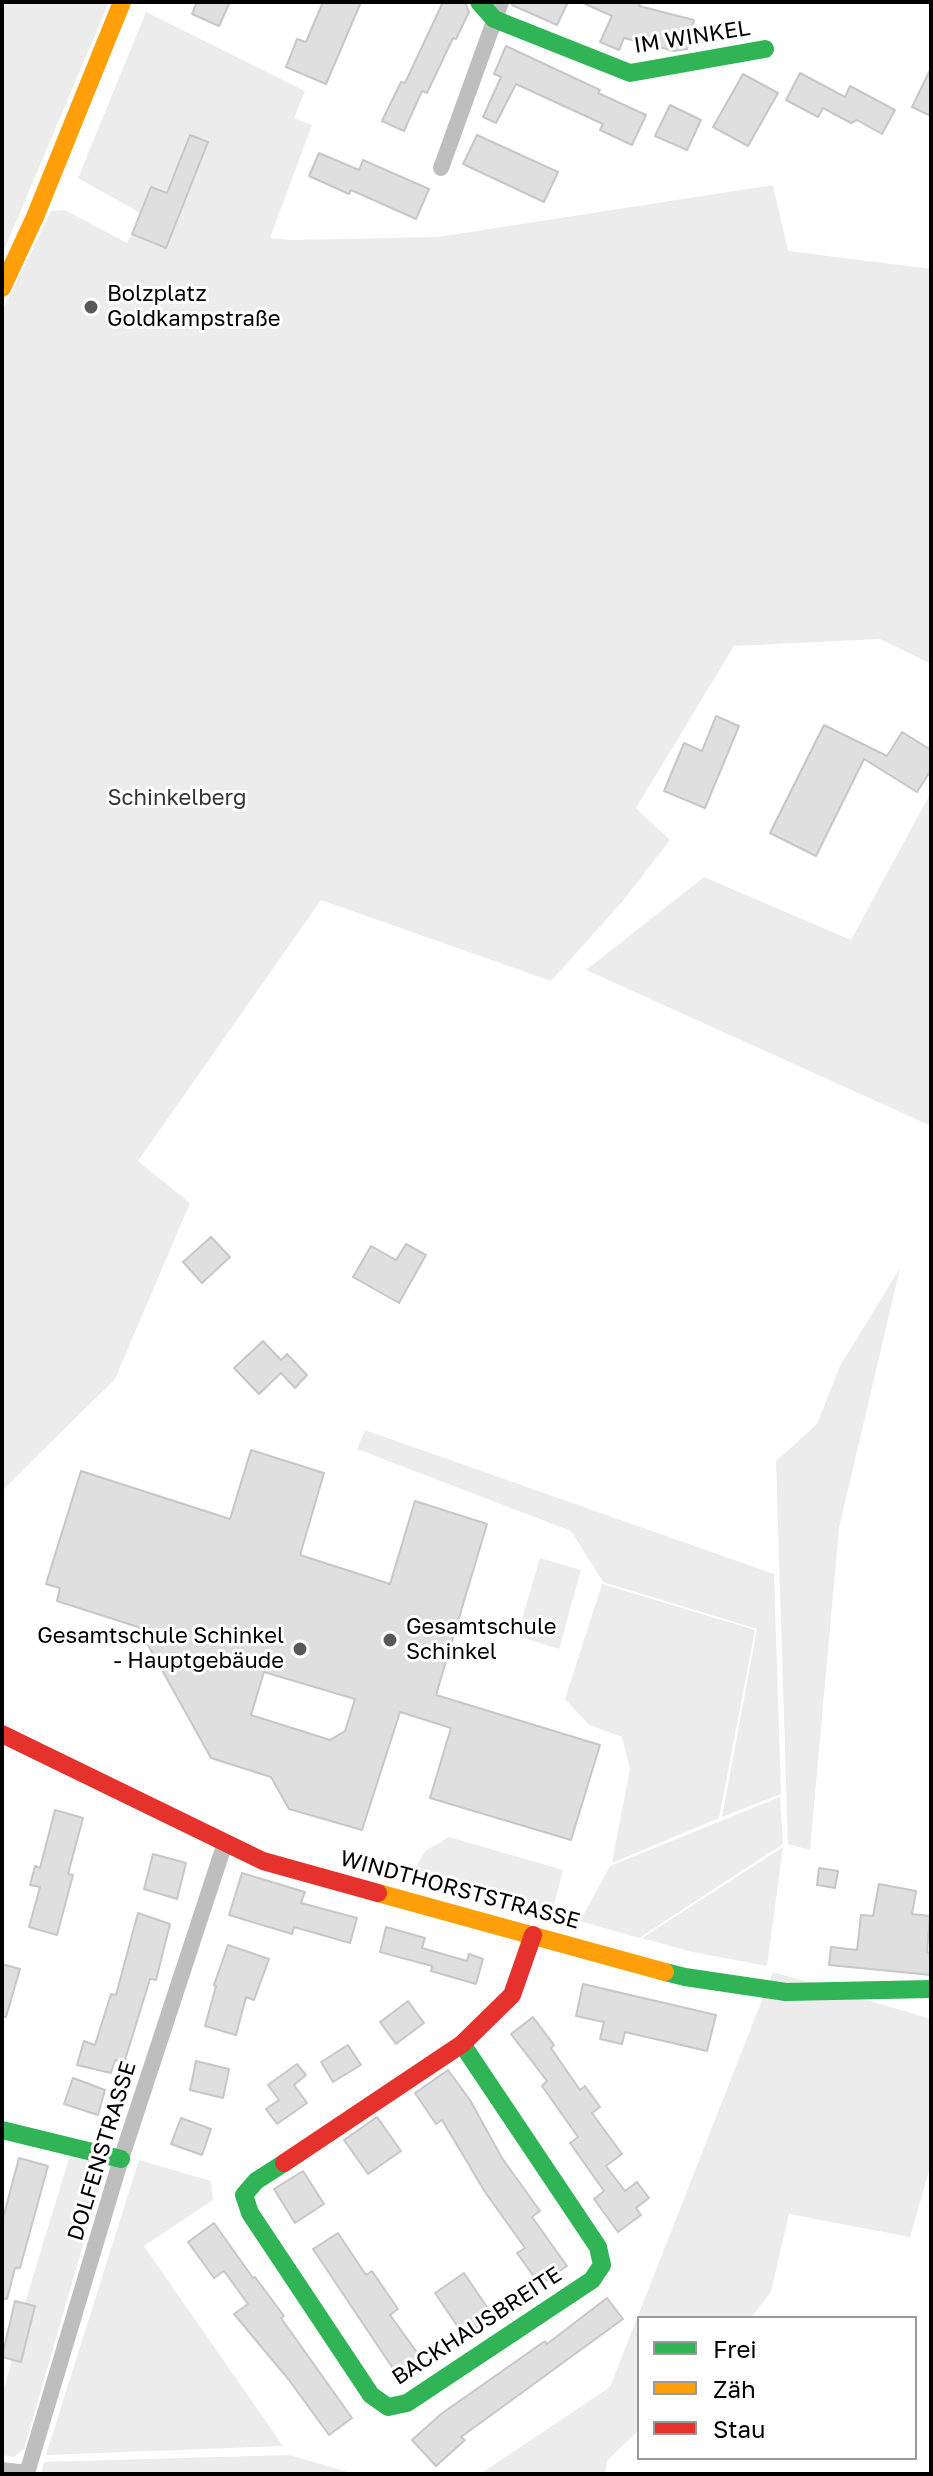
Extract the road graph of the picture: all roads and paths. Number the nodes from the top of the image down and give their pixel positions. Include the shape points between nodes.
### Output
1 (122, 2) edge
2 (479, 2) edge
3 (497, 11) edge
4 (765, 49) dead end
5 (441, 168) dead end
6 (2, 288) edge
7 (2, 1734) edge
8 (225, 1843) junction
9 (533, 1935) junction
10 (931, 1989) edge
11 (462, 2044) junction
12 (2, 2130) edge
13 (121, 2159) junction
14 (2, 2470) edge
15 (27, 2473) edge

1 - 6 street
2 - 3 street
3 - 4 street, IM WINKEL via 630,73
3 - 5 street
7 - 8 street, WINDTHORSTSTRASSE
8 - 9 street, WINDTHORSTSTRASSE via 263,1861
8 - 13 street, DOLFENSTRASSE
9 - 10 street, WINDTHORSTSTRASSE via 685,1977 786,1992
9 - 11 street, BACKHAUSBREITE via 512,1995
11 - 11 street, BACKHAUSBREITE via 256,2181 244,2195 250,2213 362,2382 388,2407 407,2403 592,2280 602,2265 598,2247
12 - 13 street
13 - 15 street, DOLFENSTRASSE
14 - 15 street

